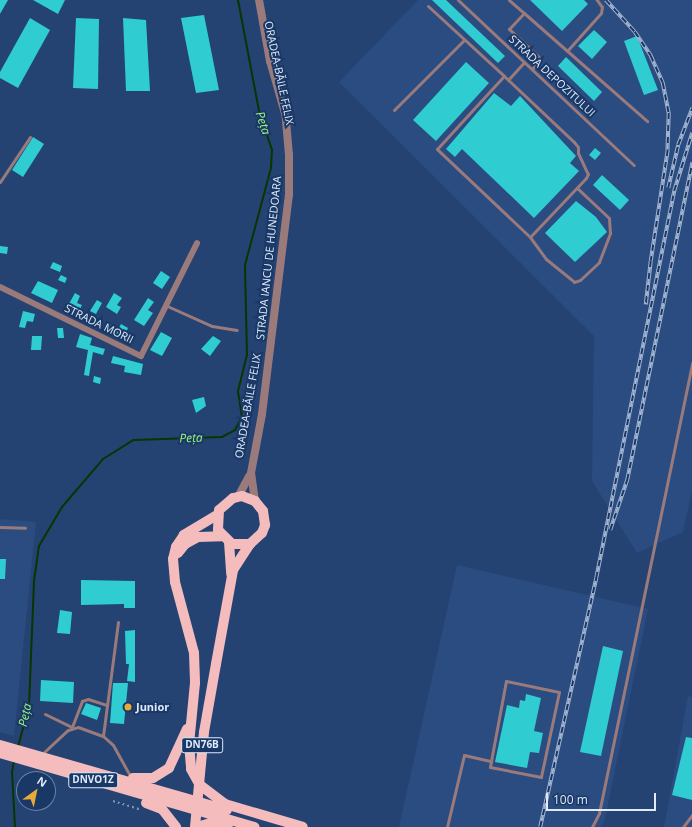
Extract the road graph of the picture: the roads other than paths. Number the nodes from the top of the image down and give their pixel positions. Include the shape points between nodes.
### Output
1 (258, 0) edge
2 (458, 0) edge
3 (509, 0) edge
4 (597, 0) edge
5 (428, 6) dead end
6 (524, 13) junction
7 (464, 40) junction
8 (567, 51) junction
9 (524, 62) junction
10 (532, 69) junction
11 (504, 76) junction
12 (508, 80) junction
13 (394, 110) dead end
14 (647, 122) dead end
15 (30, 137) dead end
16 (634, 165) dead end
17 (0, 182) edge
18 (577, 188) junction
19 (530, 237) junction
20 (197, 243) dead end
21 (0, 287) edge
22 (166, 305) junction
23 (237, 330) dead end
24 (692, 363) edge
25 (251, 473) junction
26 (238, 497) junction
27 (255, 501) junction
28 (217, 515) junction
29 (0, 527) edge
30 (25, 528) dead end
31 (225, 539) junction
32 (250, 544) junction
33 (173, 566) junction
34 (231, 576) junction
35 (118, 622) dead end
36 (107, 705) junction
37 (193, 710) junction
38 (45, 714) dead end
39 (72, 727) junction
40 (103, 736) junction
41 (3, 752) edge
42 (53, 760) junction
43 (41, 761) junction
44 (490, 761) junction
45 (130, 777) junction
46 (692, 815) edge
47 (176, 827) edge
48 (196, 827) edge
49 (232, 827) edge
50 (254, 827) edge
51 (281, 827) edge
52 (303, 827) edge
53 (447, 827) edge
54 (592, 827) edge
55 (683, 827) edge

1 - 25 street, STRADA IANCU DE HUNEDOARA via 270,60 286,117 289,195 263,406
2 - 9 lane, STRADA DEPOZITULUI
3 - 6 lane
4 - 8 lane via 602,7 601,13
5 - 7 lane
6 - 8 lane
6 - 10 lane via 509,29 542,59
7 - 11 lane
7 - 13 lane
8 - 14 lane
9 - 10 lane, STRADA DEPOZITULUI
9 - 12 lane
10 - 16 lane, STRADA DEPOZITULUI
11 - 12 lane
11 - 19 lane via 437,149
12 - 18 lane via 578,147 578,153 588,174
15 - 17 lane
18 - 19 lane
18 - 19 lane via 609,218 610,233 599,262 580,280 574,282 546,258
20 - 22 street, STRADA MORII
21 - 22 street, STRADA MORII via 141,356
22 - 23 lane via 212,326
24 - 54 lane via 601,806
25 - 26 street, STRADA IANCU DE HUNEDOARA
25 - 27 street, STRADA IANCU DE HUNEDOARA
26 - 27 highway
26 - 28 highway via 225,503
27 - 32 highway via 263,511 265,525 257,540
28 - 31 highway via 218,530
28 - 33 highway via 184,535 176,547
29 - 30 lane
31 - 32 highway via 237,545
31 - 33 highway via 204,535 191,540 181,549
31 - 34 highway, DN76B
32 - 34 highway, DN76B
33 - 37 highway via 194,653
34 - 48 highway, DN76B, bridge via 204,732
35 - 36 lane
36 - 39 lane via 88,699 82,701
36 - 40 lane
37 - 45 highway via 169,768 153,778
37 - 52 highway via 189,757 193,775 200,786 225,804
38 - 39 lane
39 - 40 lane via 90,730
39 - 43 lane
40 - 45 lane via 113,745
41 - 43 highway, DNVO1Z
42 - 43 highway, DNVO1Z
42 - 45 highway
42 - 51 highway, DNVO1Z
43 - 47 highway via 78,782 154,805 166,813
43 - 50 highway, DNVO1Z via 162,801
44 - 44 lane via 490,767 540,777 559,692 506,681
44 - 53 lane via 464,755
46 - 55 lane
48 - 49 highway via 210,823

